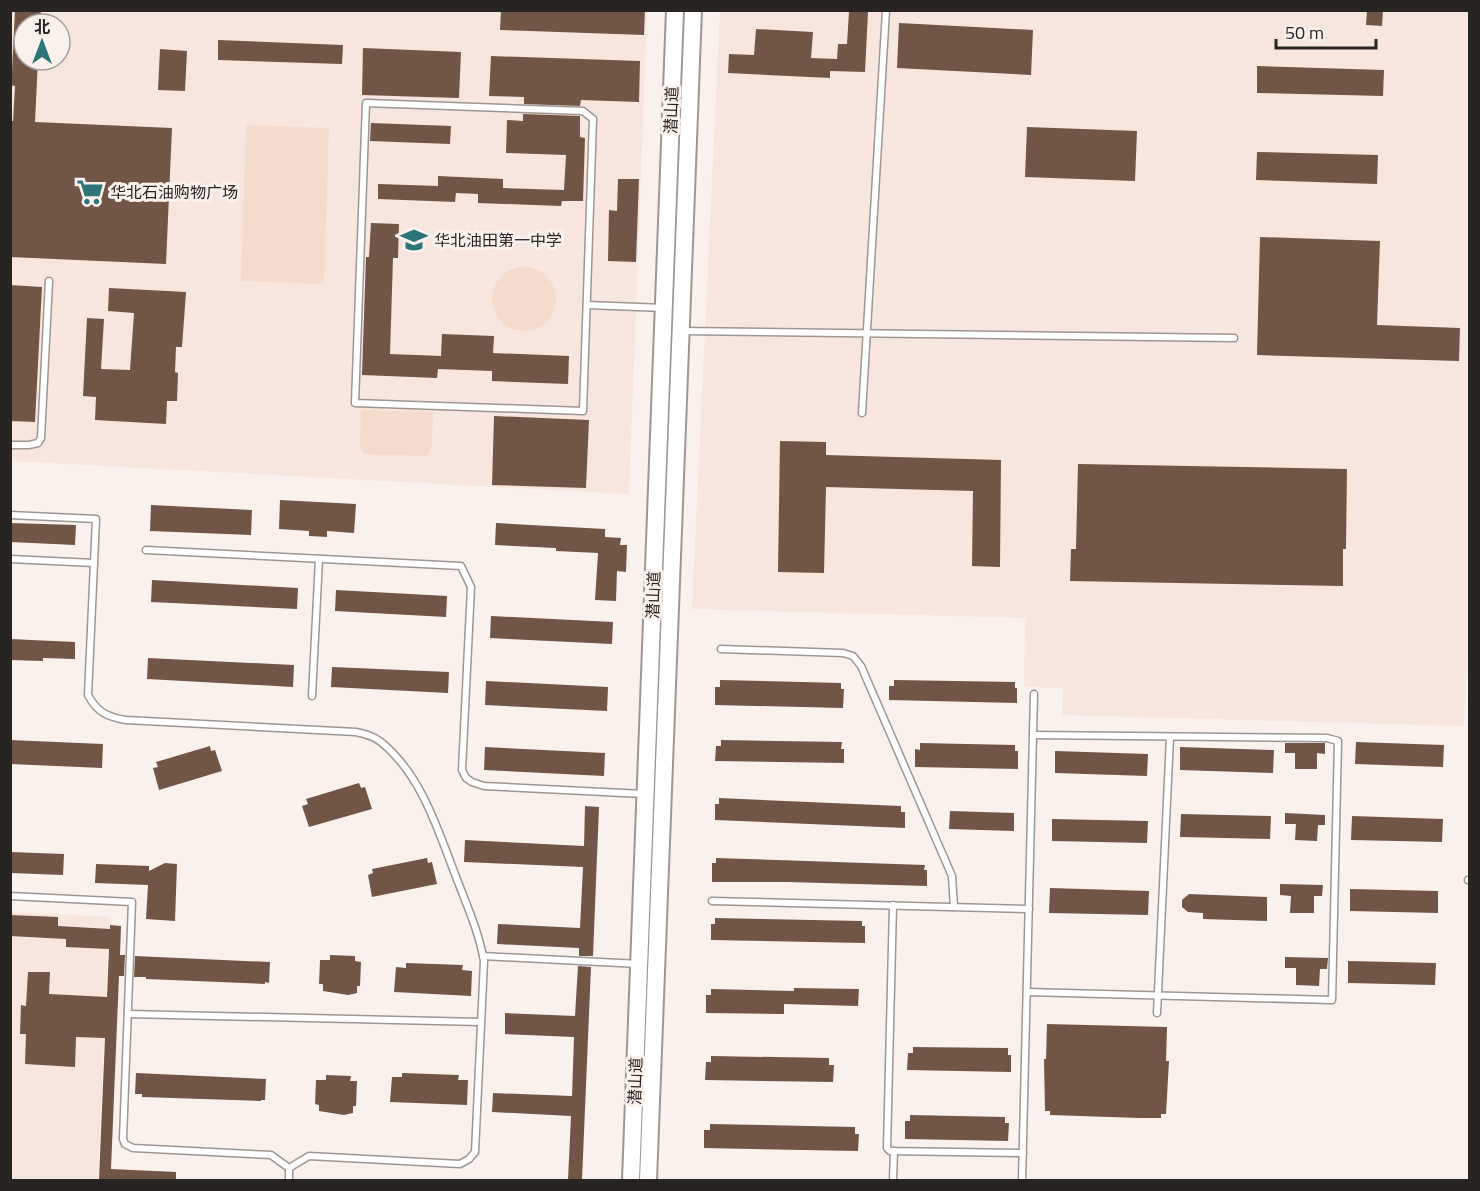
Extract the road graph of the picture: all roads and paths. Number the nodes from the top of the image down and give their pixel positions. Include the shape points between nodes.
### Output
1 (675, 10) edge
2 (693, 10) edge
3 (886, 10) edge
4 (49, 281) dead end
5 (586, 305) junction
6 (664, 308) junction
7 (680, 331) junction
8 (867, 333) junction
9 (1234, 338) dead end
10 (862, 413) dead end
11 (10, 445) edge
12 (10, 515) edge
13 (146, 550) dead end
14 (319, 559) junction
15 (10, 560) edge
16 (94, 563) junction
17 (721, 649) dead end
18 (1034, 694) dead end
19 (312, 696) dead end
20 (1034, 735) junction
21 (1170, 737) junction
22 (645, 794) junction
23 (10, 896) edge
24 (712, 901) dead end
25 (893, 905) junction
26 (954, 907) junction
27 (1029, 909) junction
28 (483, 956) junction
29 (639, 964) junction
30 (1027, 992) junction
31 (1158, 995) junction
32 (1157, 1013) dead end
33 (128, 1014) junction
34 (481, 1022) junction
35 (894, 1151) junction
36 (1023, 1153) junction
37 (289, 1168) junction
38 (289, 1180) edge
39 (631, 1180) edge
40 (648, 1180) edge
41 (893, 1180) edge
42 (1023, 1180) edge

1 - 6 main road, 潜山道
2 - 7 main road, 潜山道
3 - 8 lane
4 - 11 lane via 41,438 38,443
5 - 5 lane via 583,411 355,403 366,103 583,111 594,119
5 - 6 lane
6 - 22 main road, 潜山道
7 - 8 lane
7 - 40 main road, 潜山道
8 - 9 lane
8 - 10 lane
12 - 16 lane via 96,519
13 - 14 lane
14 - 19 lane
14 - 22 lane via 461,566 471,587 462,771 466,778 484,786
15 - 16 lane
16 - 28 lane via 88,694 94,706 104,714 126,720 356,732 374,737 408,772 427,805
17 - 26 lane via 853,656 861,666 952,876
18 - 20 lane
20 - 21 lane
20 - 27 lane
21 - 31 lane
21 - 31 lane via 1338,741 1332,1000
22 - 29 main road, 潜山道
23 - 33 lane via 132,902
24 - 25 lane
25 - 26 lane
25 - 35 lane via 886,1140 887,1148
26 - 27 lane
27 - 30 lane
28 - 29 lane
28 - 34 lane
29 - 39 main road, 潜山道
30 - 31 lane
30 - 36 lane
31 - 32 lane
33 - 34 lane
33 - 37 lane via 125,1144 133,1148 272,1155
34 - 37 lane via 475,1152 470,1159 460,1164 309,1156
35 - 36 lane
35 - 41 lane
36 - 42 lane
37 - 38 lane

